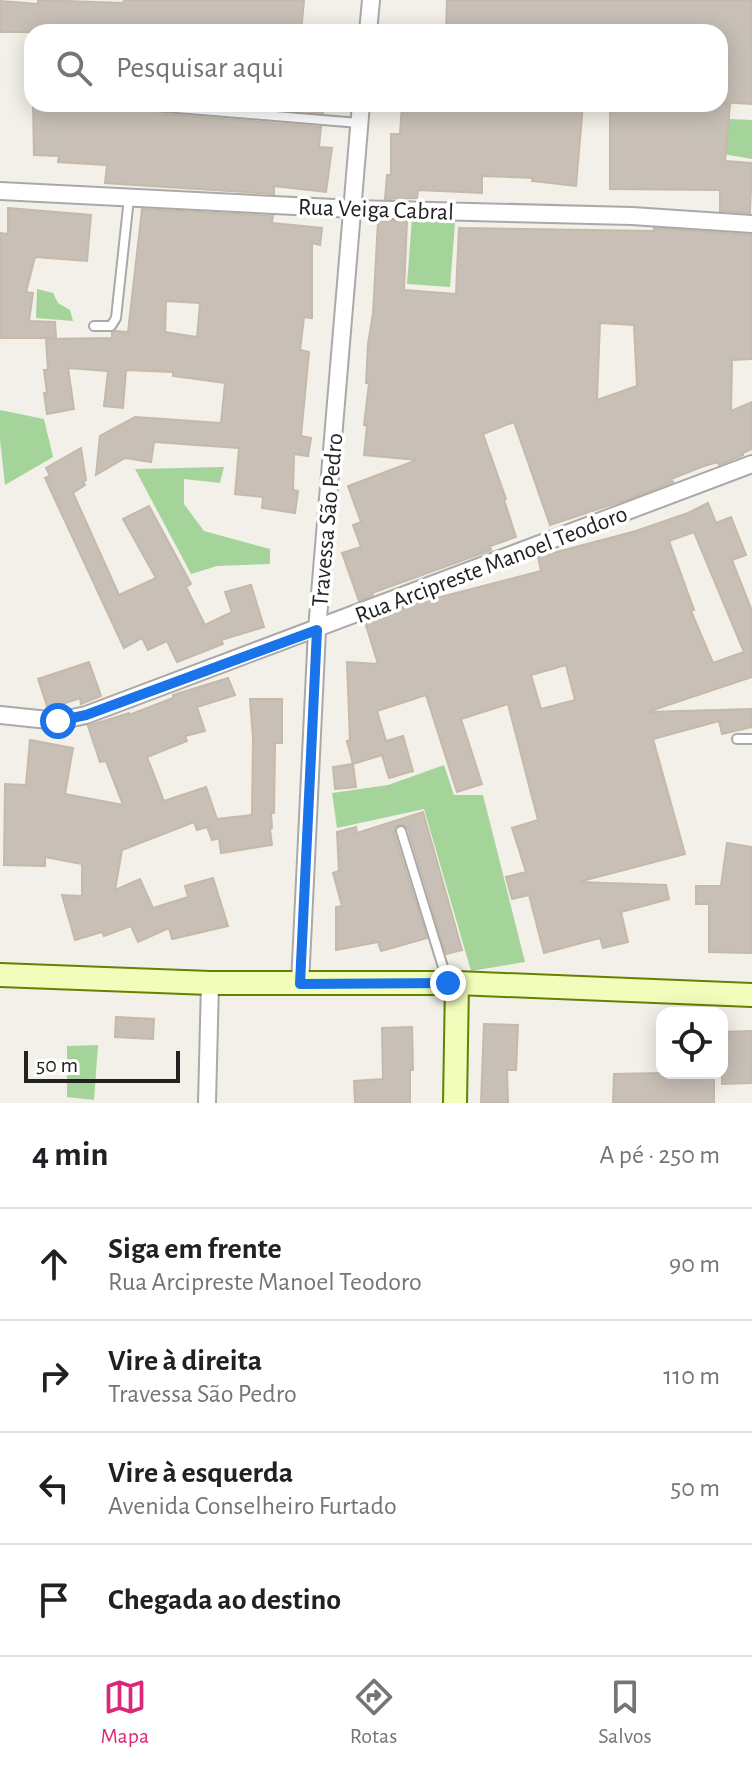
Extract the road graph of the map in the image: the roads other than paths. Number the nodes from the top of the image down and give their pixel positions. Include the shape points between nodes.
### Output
1 (371, 0) edge
2 (369, 24) edge
3 (226, 112) edge
4 (361, 112) edge
5 (360, 123) junction
6 (0, 191) edge
7 (129, 197) junction
8 (354, 209) junction
9 (752, 224) edge
10 (94, 326) dead end
11 (752, 464) edge
12 (317, 630) junction
13 (0, 715) edge
14 (737, 739) dead end
15 (752, 739) edge
16 (401, 831) dead end
17 (0, 975) edge
18 (210, 983) junction
19 (452, 983) junction
20 (300, 984) junction
21 (752, 995) edge
22 (207, 1103) edge
23 (455, 1103) edge

1 - 2 street
3 - 5 lane
4 - 5 street, Travessa São Pedro
5 - 8 street, Travessa São Pedro
6 - 7 street, Rua Veiga Cabral
7 - 8 street, Rua Veiga Cabral
7 - 10 lane via 116,318 111,326
8 - 9 street, Rua Veiga Cabral
8 - 12 street, Travessa São Pedro
11 - 12 street, Rua Arcipreste Manoel Teodoro
12 - 13 street, Rua Arcipreste Manoel Teodoro via 86,715 58,721
12 - 20 street, Travessa São Pedro
14 - 15 lane
16 - 19 lane
17 - 18 main road
18 - 20 main road
18 - 22 street
19 - 20 main road
19 - 21 main road
19 - 23 main road

